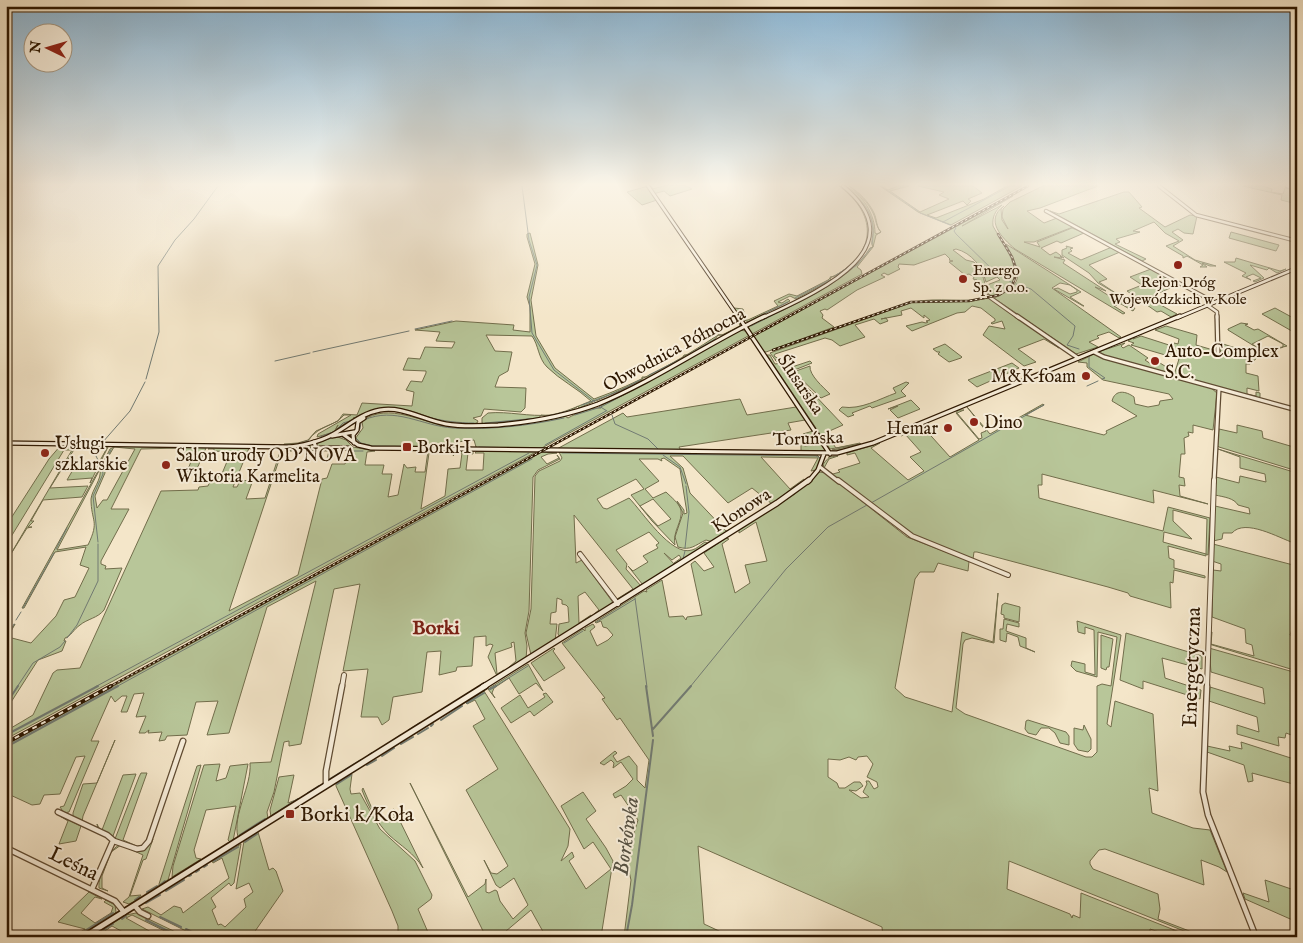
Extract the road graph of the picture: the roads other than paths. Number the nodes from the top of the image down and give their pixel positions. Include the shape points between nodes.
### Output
1 (678, 230) edge
2 (870, 230) edge
3 (1081, 230) edge
4 (1252, 230) edge
5 (1297, 242) edge
6 (1297, 268) edge
7 (988, 296) dead end
8 (1214, 302) junction
9 (1207, 305) junction
10 (745, 326) junction
11 (1094, 352) junction
12 (1218, 356) dead end
13 (1078, 358) junction
14 (1219, 389) junction
15 (1297, 410) edge
16 (401, 412) junction
17 (349, 424) junction
18 (357, 426) junction
19 (341, 429) junction
20 (354, 432) junction
21 (344, 434) junction
22 (328, 437) junction
23 (314, 442) junction
24 (354, 443) junction
25 (6, 444) edge
26 (348, 448) dead end
27 (827, 454) junction
28 (820, 467) junction
29 (580, 554) dead end
30 (1008, 575) dead end
31 (618, 604) junction
32 (344, 675) dead end
33 (183, 741) dead end
34 (326, 786) junction
35 (58, 812) dead end
36 (113, 841) junction
37 (6, 848) edge
38 (92, 889) junction
39 (134, 905) junction
40 (124, 912) junction
41 (148, 916) dead end
42 (84, 937) edge
43 (1256, 937) edge

1 - 10 street, Ślusarska
2 - 10 street, Obwodnica Północna via 871,238 864,255 855,264 835,279
3 - 8 street
4 - 5 street
6 - 8 street, Toruńska
7 - 13 street
8 - 9 street, Toruńska
9 - 11 street, Toruńska
9 - 12 street via 1217,312
10 - 16 street, Obwodnica Północna via 609,399 565,414 522,422 469,426 440,423
10 - 27 street, Ślusarska
11 - 13 street, Toruńska
11 - 14 street
13 - 27 street, Toruńska via 864,447
14 - 15 street
14 - 43 street, Energetyczna via 1203,792 1208,815
16 - 17 street, Obwodnica Północna via 377,410
16 - 18 street, Obwodnica Północna via 373,414 361,419
17 - 18 street
17 - 19 street, Obwodnica Północna
18 - 20 street
19 - 21 street
19 - 22 street
20 - 21 street
20 - 24 street
21 - 22 street
21 - 24 street
22 - 23 street
23 - 25 street via 290,447
23 - 26 street via 316,448
24 - 27 street, Toruńska via 371,448
27 - 28 street, Klonowa
28 - 30 street via 912,536
28 - 31 street, Klonowa via 811,479 786,497
29 - 31 street
31 - 34 street, Klonowa
32 - 34 street
33 - 36 street via 149,841 142,849
34 - 39 street, Klonowa
35 - 36 street
36 - 38 street
37 - 38 street, Leśna
38 - 40 street, Leśna via 115,901
39 - 40 street, Klonowa
39 - 41 street
40 - 42 street, Klonowa

